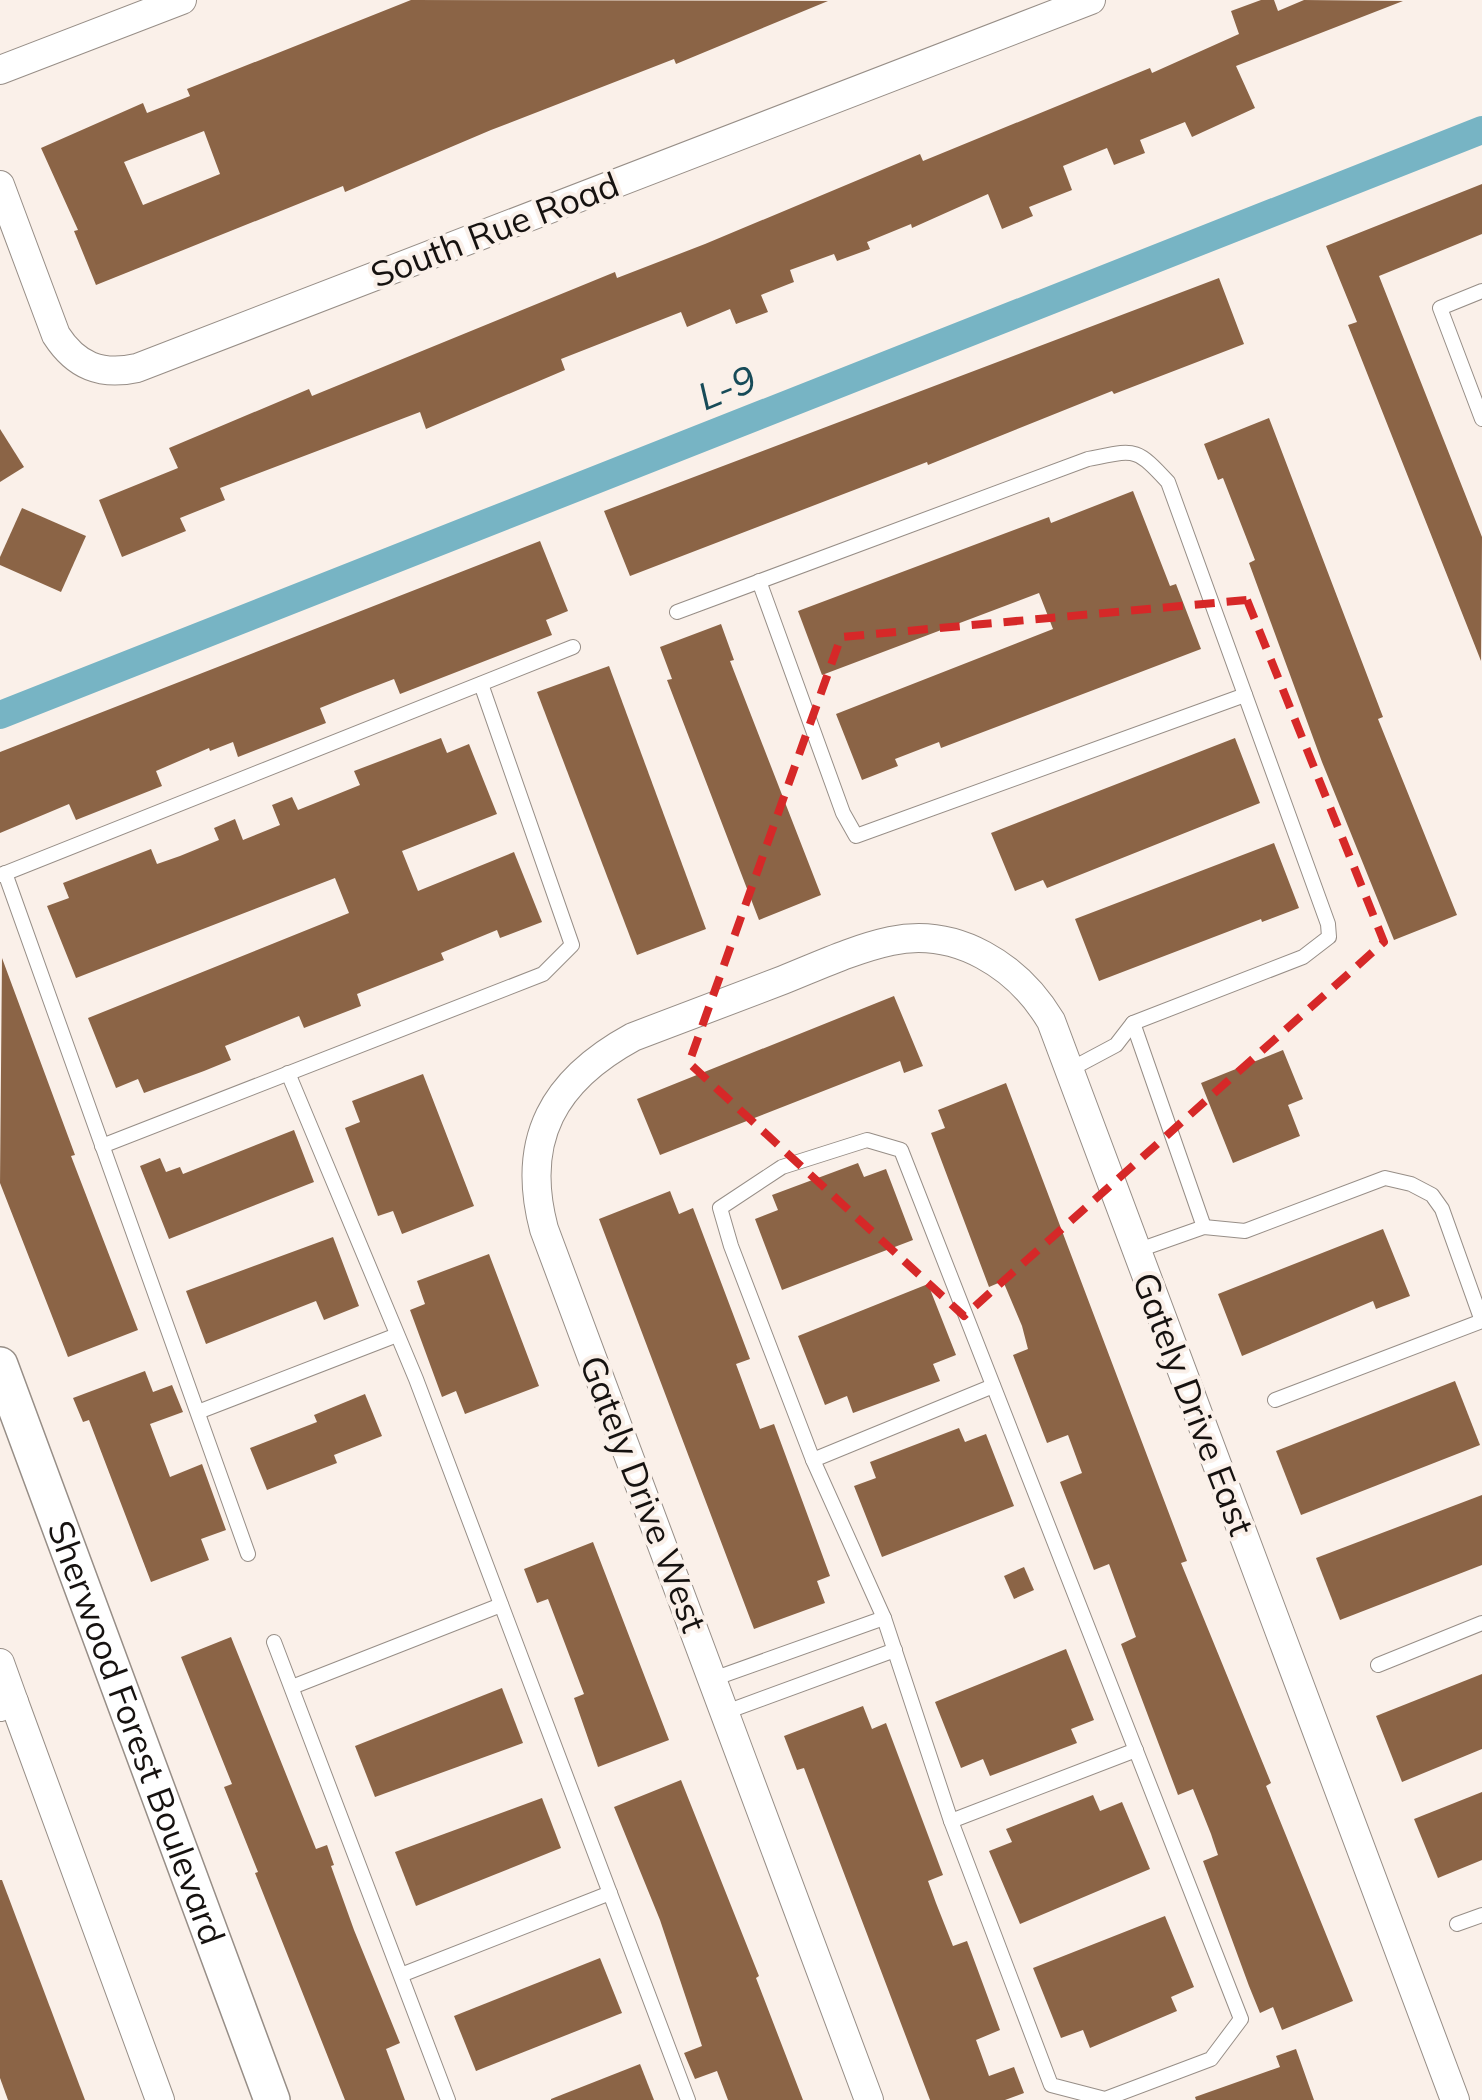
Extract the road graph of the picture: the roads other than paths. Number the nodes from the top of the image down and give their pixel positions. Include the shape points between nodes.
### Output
1 (182, 0) edge
2 (1092, 0) edge
3 (1036, 10) edge
4 (0, 70) edge
5 (0, 185) edge
6 (1482, 291) edge
7 (1482, 418) edge
8 (759, 581) junction
9 (678, 612) dead end
10 (574, 647) dead end
11 (481, 684) junction
12 (1245, 695) junction
13 (3, 874) edge
14 (756, 990) joint
15 (1133, 1023) junction
16 (1071, 1069) junction
17 (288, 1073) junction
18 (102, 1146) junction
19 (1204, 1227) junction
20 (1135, 1252) junction
21 (1482, 1321) edge
22 (397, 1335) junction
23 (0, 1365) edge
24 (993, 1386) junction
25 (1275, 1400) dead end
26 (198, 1412) junction
27 (813, 1460) junction
28 (248, 1554) dead end
29 (501, 1605) junction
30 (884, 1618) junction
31 (1482, 1623) edge
32 (274, 1642) dead end
33 (895, 1650) junction
34 (0, 1663) edge
35 (1378, 1665) dead end
36 (713, 1679) junction
37 (292, 1687) junction
38 (7, 1704) edge
39 (726, 1712) junction
40 (1136, 1750) junction
41 (950, 1821) junction
42 (610, 1893) junction
43 (1482, 1915) edge
44 (1457, 1924) dead end
45 (401, 1975) junction
46 (160, 2100) edge
47 (272, 2100) edge
48 (448, 2100) edge
49 (688, 2100) edge
50 (869, 2100) edge
51 (1455, 2100) edge

1 - 4 street
2 - 3 street, South Rue Road
3 - 5 street, South Rue Road via 119,372 82,364 66,351
6 - 7 lane via 1440,308
8 - 9 lane
8 - 12 lane via 1088,458 1130,451 1168,482
8 - 12 lane via 856,836
10 - 11 lane
11 - 13 lane
11 - 17 lane via 572,946 543,974
12 - 15 lane via 1329,937 1304,957
13 - 18 lane
14 - 16 street, Gately Drive East via 894,941 968,948 1030,990
14 - 36 street, Gately Drive West via 633,1037 585,1067 552,1112 536,1174 544,1229
15 - 16 lane via 1116,1045
15 - 19 lane
16 - 20 street, Gately Drive East
17 - 18 lane
17 - 22 lane
18 - 26 lane
19 - 20 lane
19 - 21 lane via 1245,1231 1386,1178 1411,1184 1432,1194 1442,1209
20 - 51 street, Gately Drive East
21 - 25 lane
22 - 26 lane
22 - 29 lane
23 - 47 street, Sherwood Forest Boulevard
24 - 27 lane
24 - 27 lane via 900,1150 868,1140 782,1167 720,1208
24 - 40 lane
26 - 28 lane
27 - 30 lane
29 - 37 lane
29 - 42 lane
30 - 33 lane
30 - 36 lane
31 - 35 lane
32 - 37 lane
33 - 39 lane
33 - 41 lane
34 - 38 street
36 - 39 street, Gately Drive West
37 - 45 lane
38 - 46 street
39 - 50 street, Gately Drive West
40 - 41 lane
40 - 41 lane via 1240,2019 1211,2058 1105,2098 1051,2085
42 - 45 lane
42 - 49 lane
43 - 44 lane
45 - 48 lane

